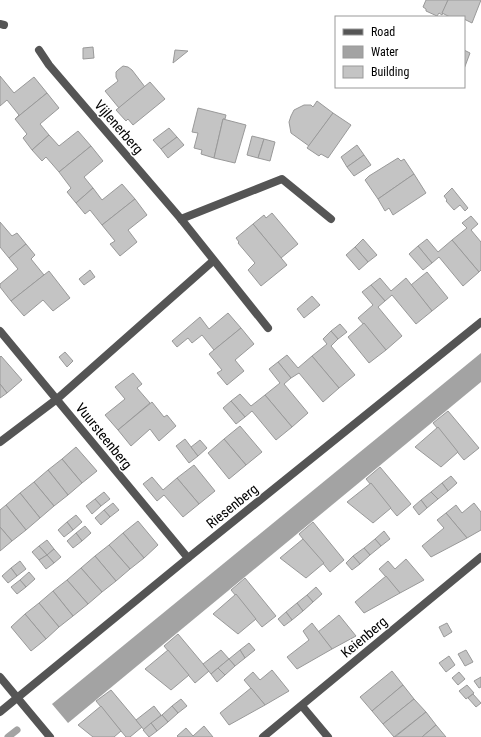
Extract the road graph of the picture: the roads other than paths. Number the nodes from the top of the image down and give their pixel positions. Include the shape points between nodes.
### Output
1 (39, 50) dead end
2 (181, 219) junction
3 (331, 219) dead end
4 (213, 261) junction
5 (481, 322) edge
6 (268, 328) dead end
7 (0, 331) edge
8 (57, 399) junction
9 (0, 442) edge
10 (481, 557) edge
11 (188, 558) junction
12 (0, 677) edge
13 (17, 698) junction
14 (302, 706) junction
15 (0, 712) edge
16 (50, 737) edge
17 (264, 737) edge
18 (328, 737) edge

1 - 2 street, Vijlenerberg via 49,66
2 - 3 street via 282,179
2 - 4 street, Vijlenerberg
4 - 6 street, Vijlenerberg
4 - 8 street
5 - 11 street, Riesenberg
7 - 8 street, Vuursteenberg
8 - 9 street
8 - 11 street, Vuursteenberg
10 - 14 street, Keienberg
11 - 13 street, Riesenberg
12 - 13 street
13 - 15 street, Riesenberg
13 - 16 street
14 - 17 street, Keienberg
14 - 18 street

